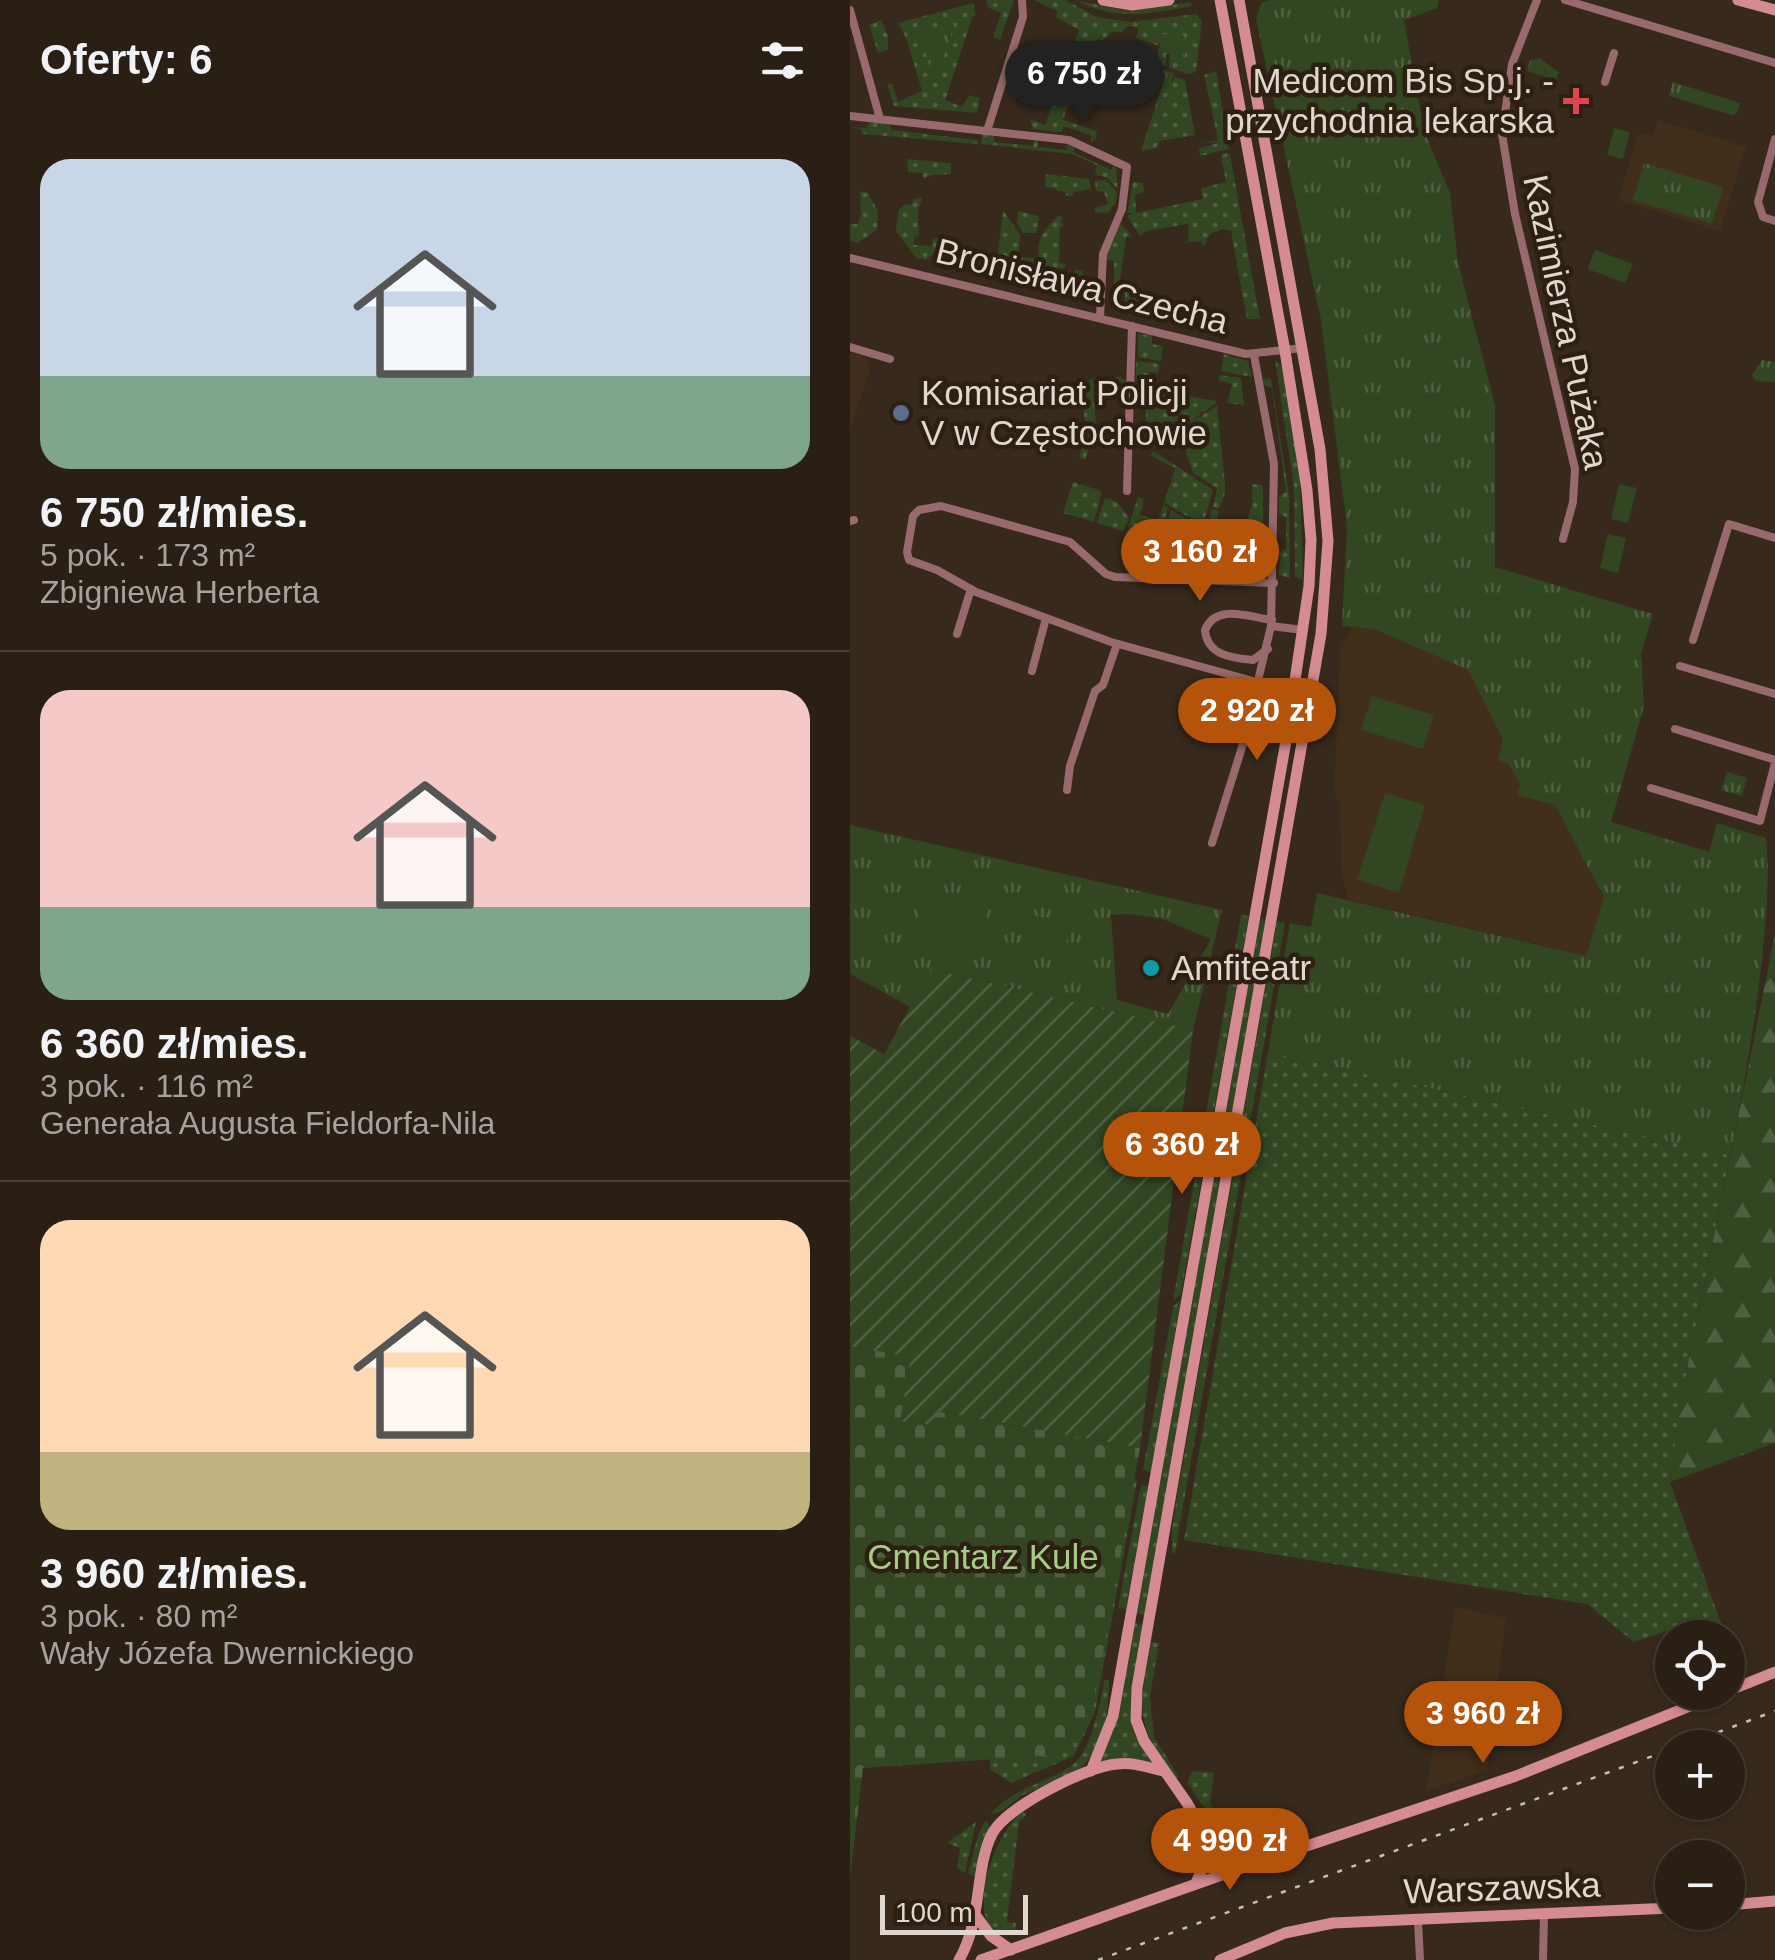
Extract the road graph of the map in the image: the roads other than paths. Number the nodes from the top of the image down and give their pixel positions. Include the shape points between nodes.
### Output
1 (1022, 0) edge
2 (1103, 0) edge
3 (1168, 0) edge
4 (1220, 0) edge
5 (1239, 0) edge
6 (1537, 0) edge
7 (1565, 0) edge
8 (1738, 0) edge
9 (850, 10) edge
10 (1775, 10) edge
11 (1614, 53) dead end
12 (1775, 63) edge
13 (1605, 82) dead end
14 (850, 116) edge
15 (880, 119) junction
16 (987, 130) junction
17 (1775, 139) edge
18 (1775, 221) edge
19 (850, 258) edge
20 (1100, 318) junction
21 (1132, 326) junction
22 (850, 346) edge
23 (1303, 348) junction
24 (1285, 351) junction
25 (1254, 355) junction
26 (890, 359) dead end
27 (1127, 491) dead end
28 (1775, 538) edge
29 (1562, 539) dead end
30 (1274, 583) junction
31 (971, 589) junction
32 (1046, 618) junction
33 (1271, 623) junction
34 (1303, 630) junction
35 (957, 634) dead end
36 (1693, 640) dead end
37 (1117, 644) junction
38 (1268, 649) junction
39 (1680, 666) dead end
40 (1032, 670) dead end
41 (1257, 682) junction
42 (1775, 694) edge
43 (1675, 729) dead end
44 (1775, 762) edge
45 (1650, 788) dead end
46 (1067, 790) dead end
47 (1212, 843) dead end
48 (1775, 1672) edge
49 (1745, 1684) edge
50 (1681, 1710) edge
51 (1162, 1770) junction
52 (1091, 1771) junction
53 (1212, 1846) junction
54 (1250, 1864) junction
55 (1196, 1884) junction
56 (1775, 1901) edge
57 (1745, 1904) edge
58 (1655, 1909) edge
59 (1544, 1915) junction
60 (976, 1916) junction
61 (1418, 1920) junction
62 (1010, 1950) junction
63 (958, 1960) edge
64 (981, 1960) edge
65 (1220, 1960) edge
66 (1420, 1960) edge
67 (1543, 1960) edge

1 - 16 street via 1023,16
2 - 3 street
4 - 24 street
5 - 23 street
6 - 29 street, Kazimierza Pużaka via 1512,64 1502,134 1574,469
7 - 12 street
8 - 10 street
9 - 15 street
11 - 13 street
14 - 15 street
15 - 16 street
16 - 20 street via 1069,140 1128,167 1122,210 1104,254
17 - 18 street via 1758,202 1762,217
19 - 20 street, Bronisława Czecha
20 - 21 street, Bronisława Czecha
21 - 25 street, Bronisława Czecha
21 - 27 street
22 - 26 street
23 - 24 street, Bronisława Czecha
23 - 51 street via 1325,491 1326,588 1137,1688 1136,1720
24 - 25 street, Bronisława Czecha
24 - 34 street via 1311,540
25 - 30 street via 1274,464
28 - 36 street via 1729,524
30 - 31 street via 1115,576 1070,542 941,506 918,510 909,560
30 - 33 street
31 - 32 street
31 - 35 street
32 - 37 street
32 - 40 street
33 - 34 street
33 - 38 street
33 - 38 street via 1224,613 1205,630 1216,652 1253,660
34 - 52 street via 1113,1716
37 - 41 street
37 - 46 street via 1103,686 1095,691
38 - 41 street
39 - 42 street
41 - 47 street
43 - 44 street
44 - 45 street via 1760,821
48 - 49 street
50 - 54 street via 1516,1776
51 - 52 street via 1119,1764
51 - 53 street
52 - 60 street via 1003,1820 987,1850
53 - 54 street
53 - 55 street
54 - 55 street
55 - 62 street
56 - 57 street
58 - 59 street, Warszawska
59 - 61 street, Warszawska
59 - 67 street
60 - 62 street
60 - 63 street
61 - 65 street, Warszawska via 1317,1925
61 - 66 street
62 - 64 street

